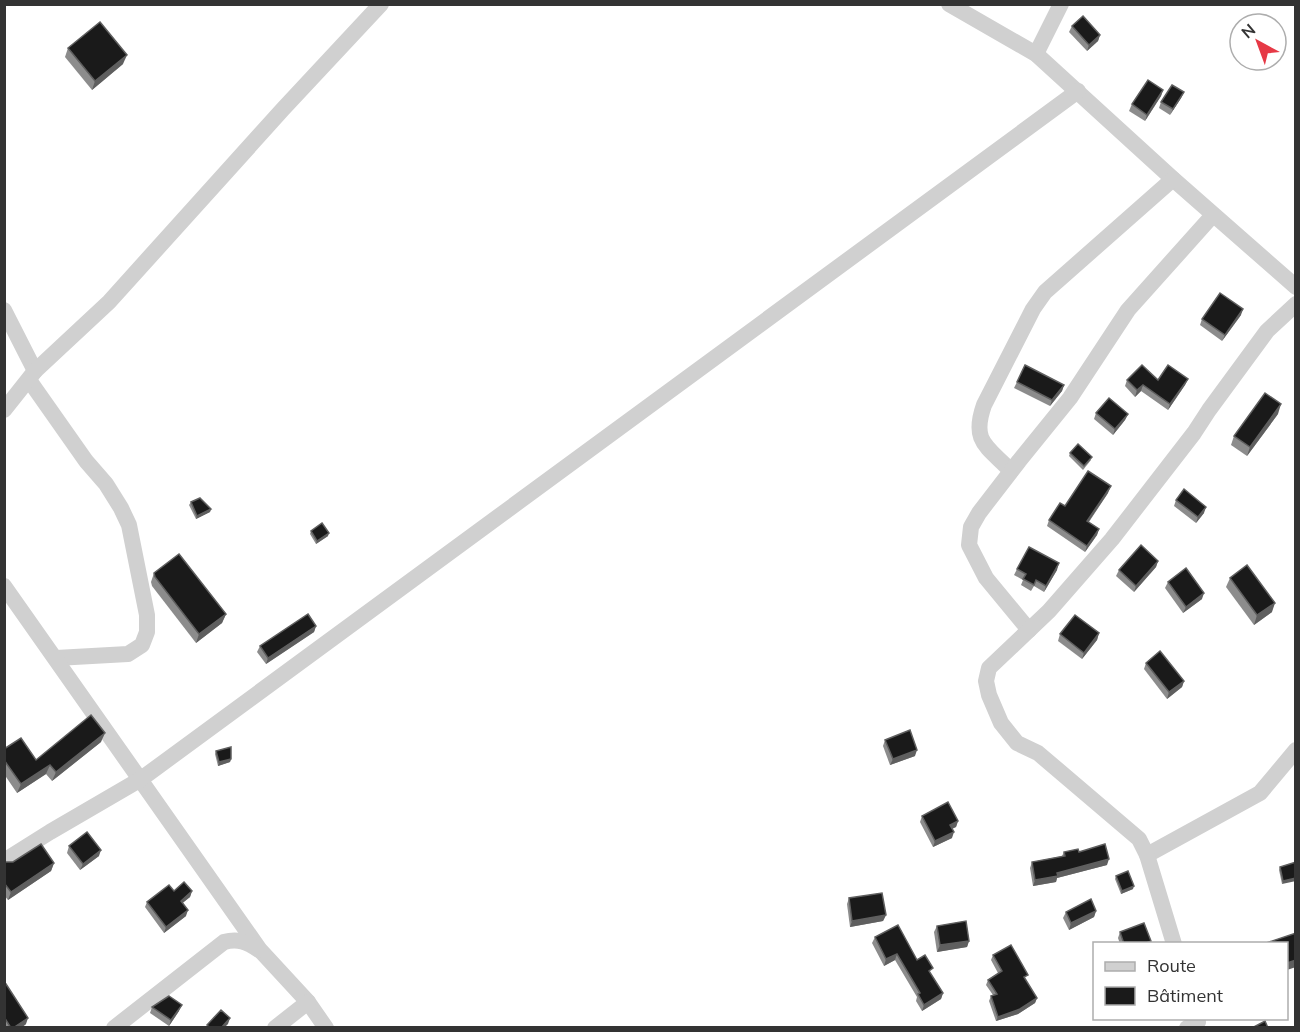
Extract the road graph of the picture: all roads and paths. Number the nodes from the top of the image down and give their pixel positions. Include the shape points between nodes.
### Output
1 (381, 4) edge
2 (950, 4) edge
3 (1061, 4) edge
4 (1036, 54) junction
5 (1078, 91) junction
6 (1173, 179) junction
7 (1213, 215) junction
8 (1296, 288) edge
9 (1296, 304) edge
10 (4, 310) edge
11 (32, 376) junction
12 (4, 410) edge
13 (1011, 471) junction
14 (4, 586) edge
15 (1029, 630) junction
16 (56, 658) junction
17 (1296, 750) edge
18 (141, 779) junction
19 (1147, 855) junction
20 (4, 861) edge
21 (1173, 942) edge
22 (260, 950) junction
23 (308, 1002) junction
24 (114, 1028) edge
25 (274, 1028) edge
26 (326, 1028) edge

1 - 11 street via 109,302
2 - 4 street
3 - 4 street
4 - 5 street
5 - 6 street
5 - 18 street
6 - 7 street
6 - 13 street via 1045,292 1033,309 978,420 983,442
7 - 8 street
7 - 13 street via 1128,310 1071,398
9 - 15 street via 1267,331 1112,539
10 - 11 street
11 - 12 street
11 - 16 street via 125,516 147,615 142,645 128,654
13 - 15 street via 971,527 969,545 986,578
14 - 16 street
15 - 19 street via 989,668 989,695 1001,723 1017,743 1038,753 1139,839
16 - 18 street
17 - 19 street via 1260,793
18 - 20 street
18 - 22 street
19 - 21 street
22 - 23 street
22 - 24 street via 244,941 224,942
23 - 25 street
23 - 26 street

